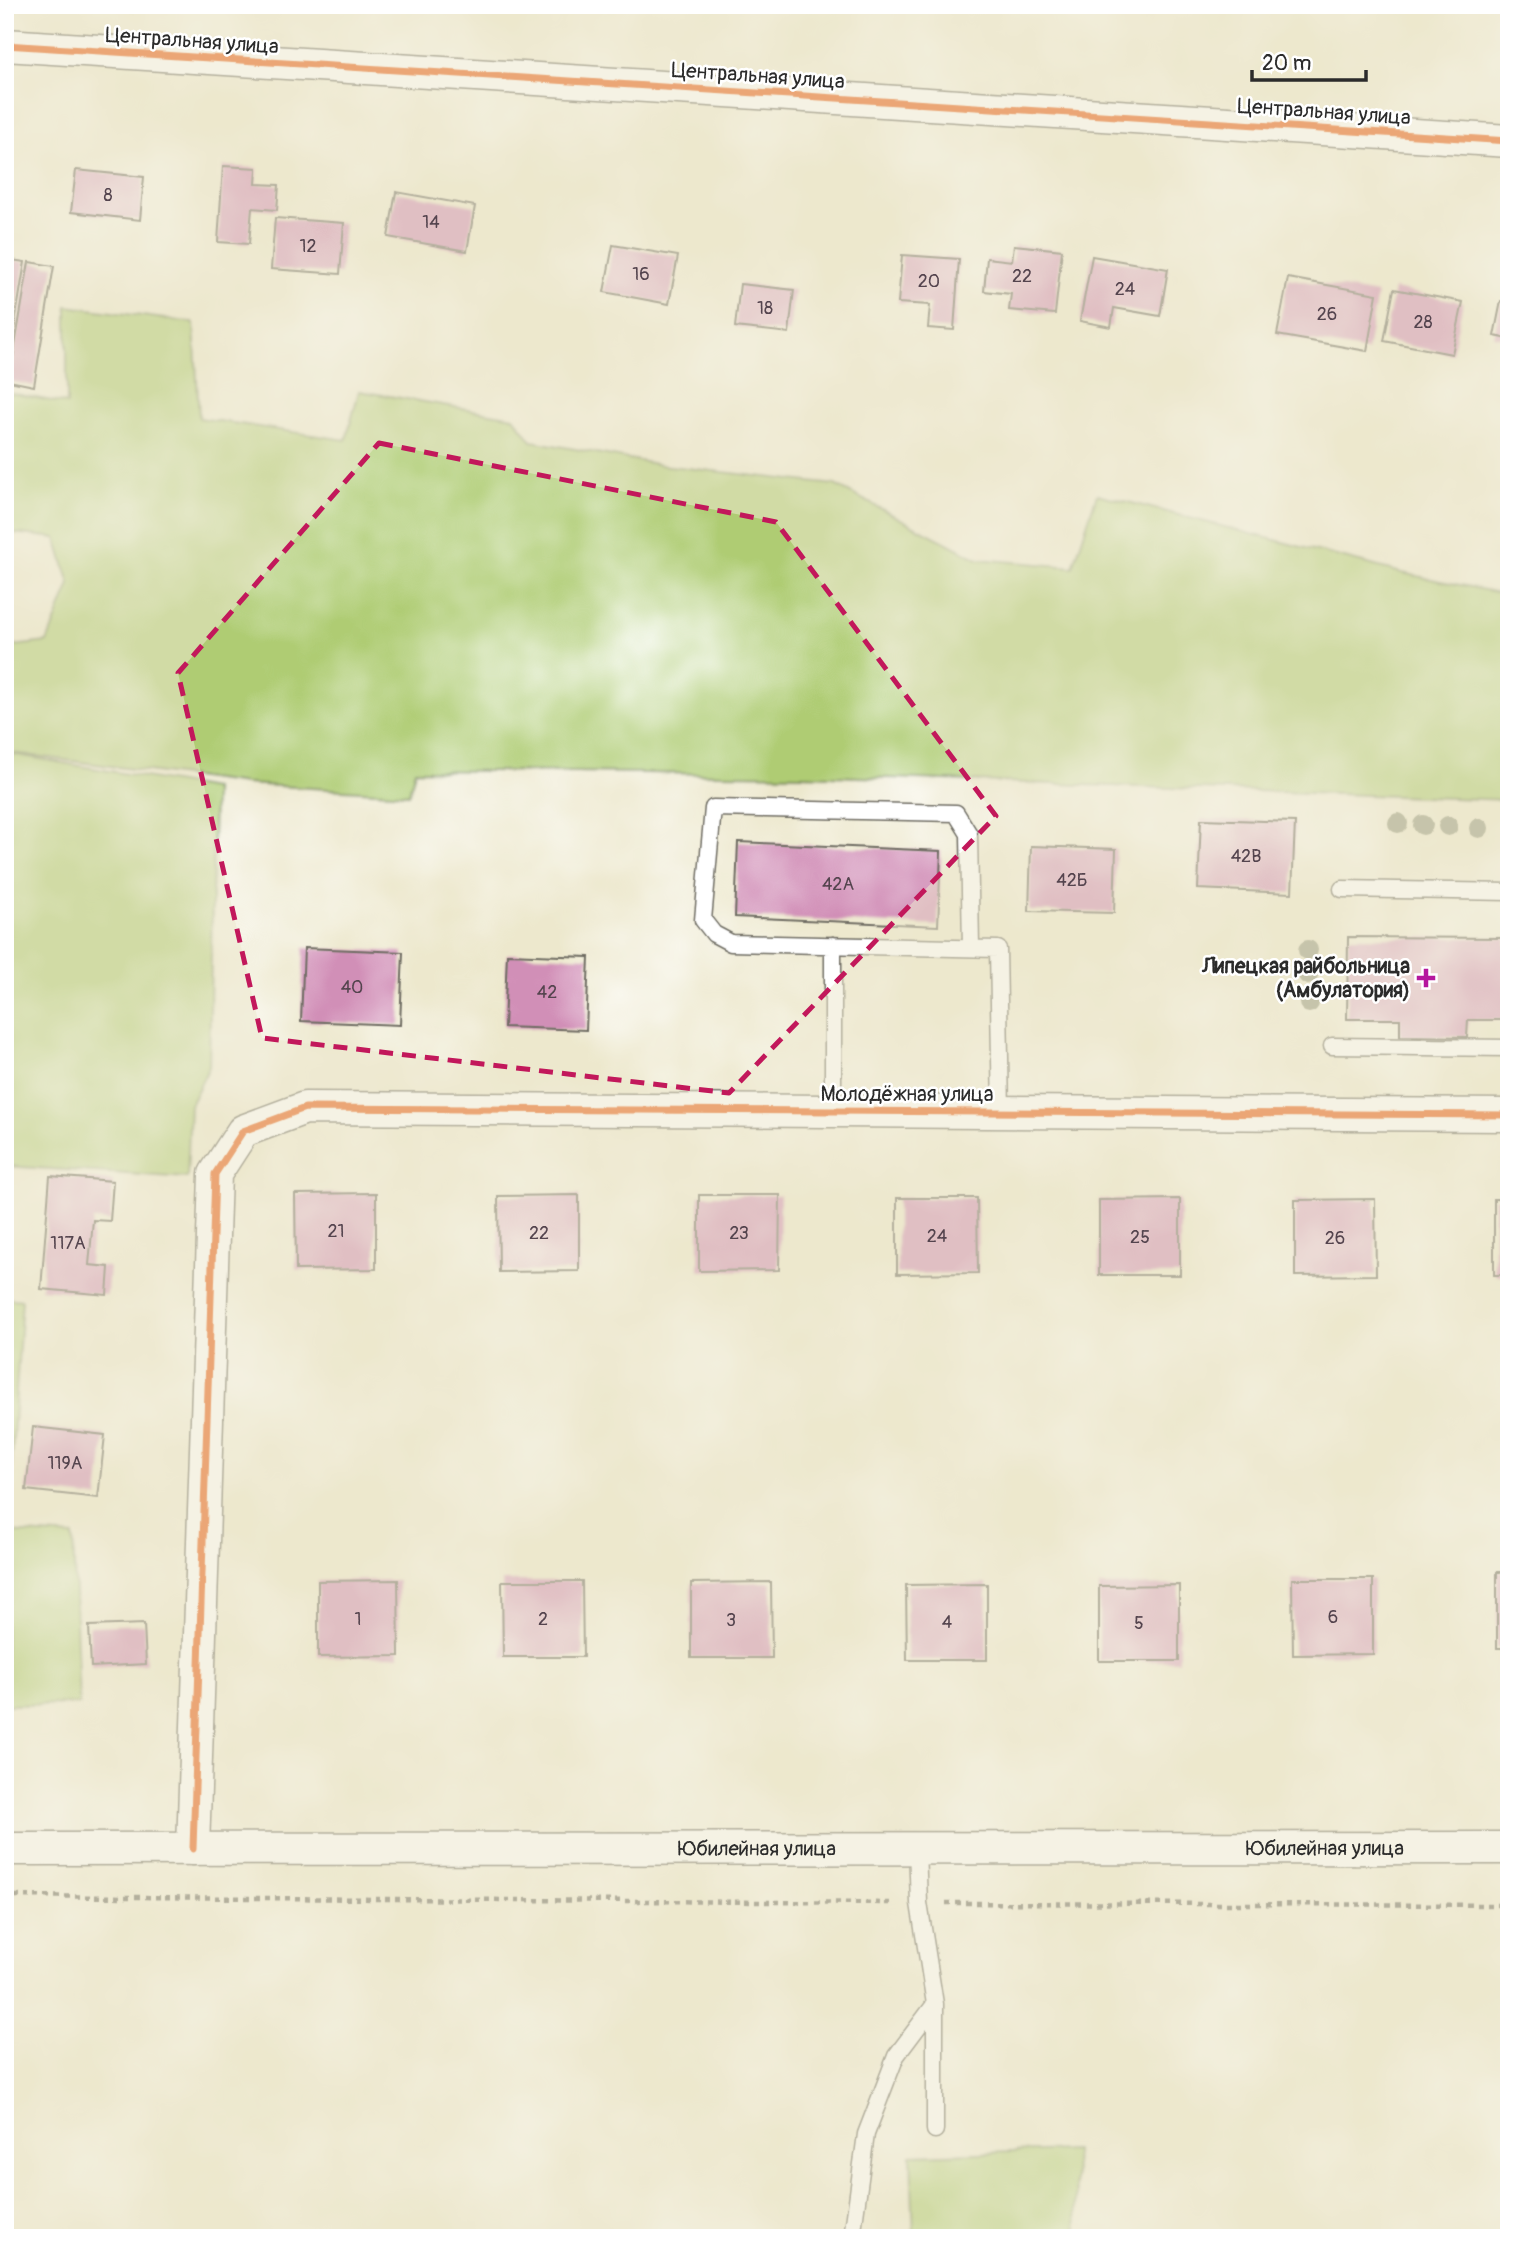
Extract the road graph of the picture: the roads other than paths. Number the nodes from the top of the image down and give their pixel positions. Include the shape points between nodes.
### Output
1 (5, 45) edge
2 (1509, 142) edge
3 (1342, 889) dead end
4 (1509, 892) edge
5 (833, 945) junction
6 (971, 948) junction
7 (1332, 1046) dead end
8 (1509, 1048) edge
9 (833, 1111) junction
10 (1001, 1112) junction
11 (1509, 1115) edge
12 (5, 1849) edge
13 (193, 1849) junction
14 (917, 1849) junction
15 (1509, 1849) edge
16 (935, 2004) junction
17 (934, 2130) dead end
18 (852, 2238) edge

1 - 2 street, Центральная улица
3 - 4 lane
5 - 6 lane
5 - 6 lane via 731,943 714,934 703,920 713,808 956,813 969,834
5 - 9 lane
6 - 10 lane via 998,948
7 - 8 lane
9 - 10 street, Молодёжная улица
9 - 13 street, Молодёжная улица via 305,1108 243,1131 215,1174
10 - 11 street, Молодёжная улица
12 - 13 street, Юбилейная улица
13 - 14 street, Юбилейная улица
14 - 15 street, Юбилейная улица
14 - 16 lane via 919,1903
16 - 17 lane
16 - 18 lane via 896,2056 866,2134

